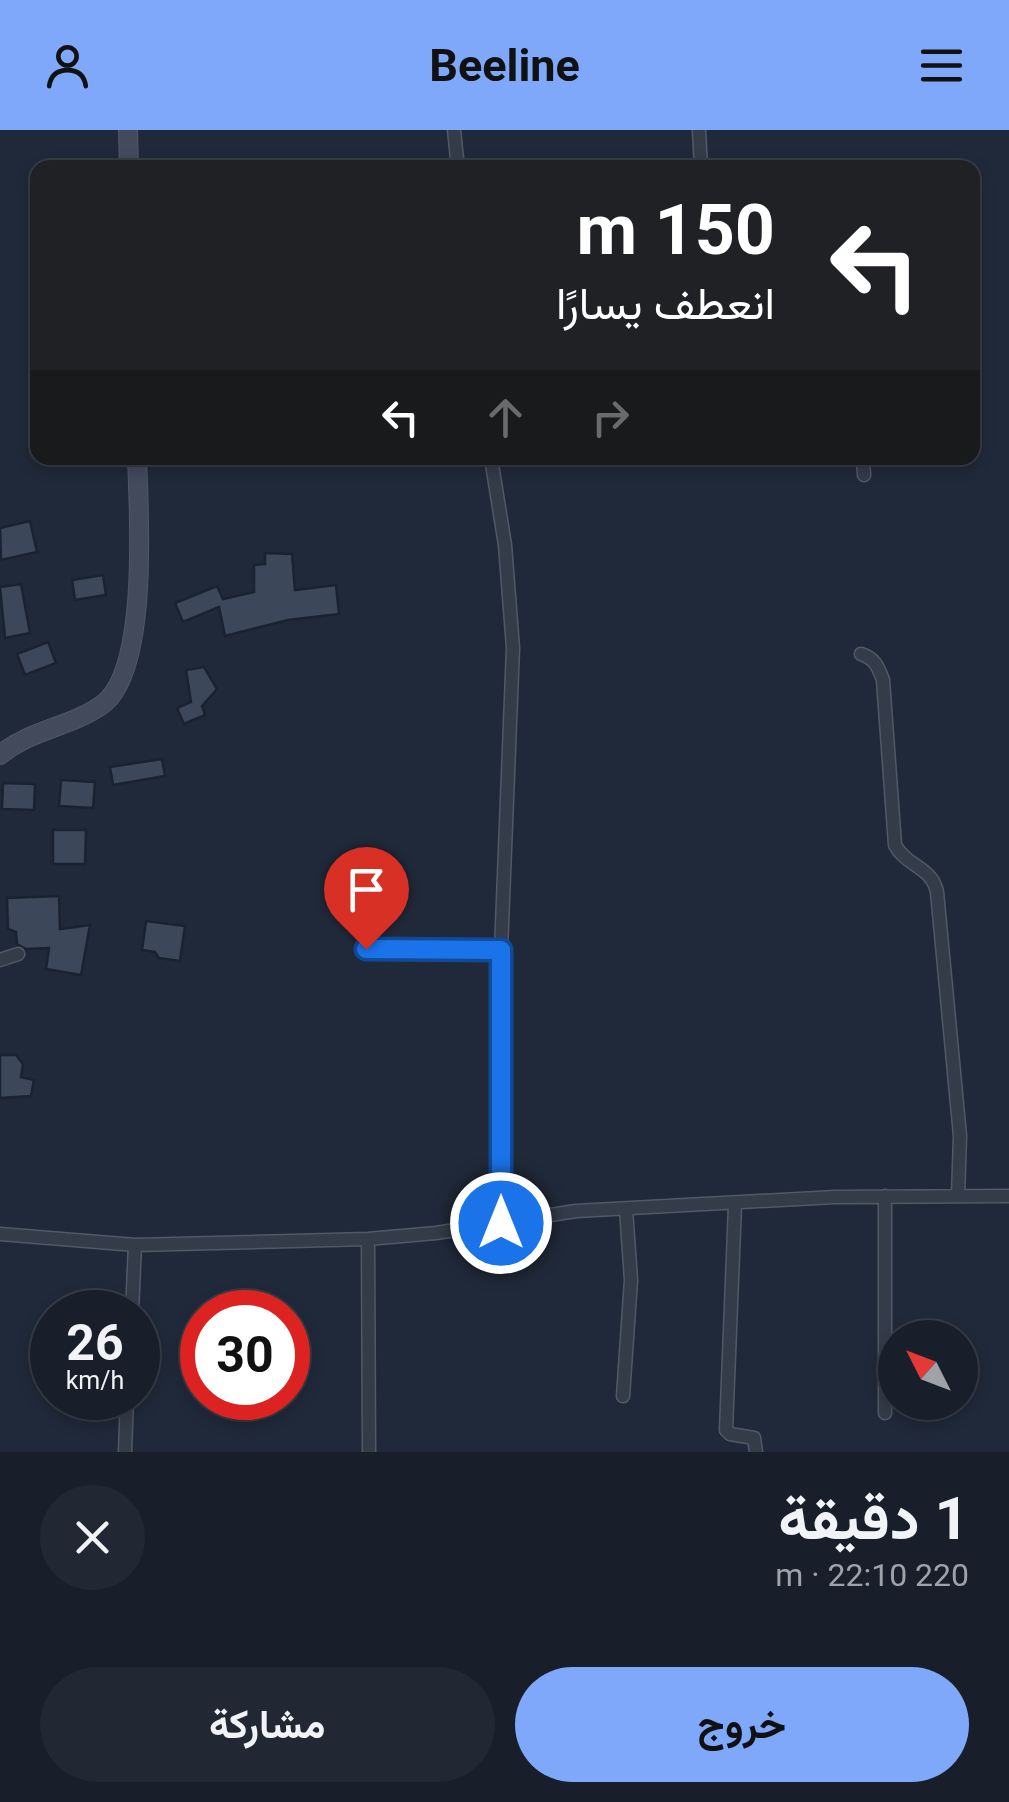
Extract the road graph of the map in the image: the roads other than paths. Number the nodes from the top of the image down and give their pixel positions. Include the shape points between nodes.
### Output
1 (128, 130) edge
2 (454, 130) edge
3 (699, 130) edge
4 (129, 160) edge
5 (457, 160) edge
6 (701, 160) edge
7 (137, 465) edge
8 (493, 465) edge
9 (863, 465) edge
10 (864, 475) dead end
11 (861, 654) dead end
12 (0, 754) edge
13 (366, 949) dead end
14 (501, 950) junction
15 (18, 954) dead end
16 (0, 960) edge
17 (886, 1196) junction
18 (958, 1196) junction
19 (1009, 1196) edge
20 (734, 1204) junction
21 (626, 1209) junction
22 (501, 1223) junction
23 (0, 1234) edge
24 (368, 1239) junction
25 (135, 1245) junction
26 (133, 1290) edge
27 (885, 1320) edge
28 (623, 1396) dead end
29 (126, 1420) edge
30 (124, 1452) edge
31 (369, 1452) edge
32 (756, 1452) edge

1 - 4 street
2 - 5 street
3 - 6 street
7 - 12 street via 134,640 120,685 92,712
8 - 14 street via 513,648
9 - 10 street
11 - 18 street via 878,666 883,680 896,845 931,876 937,892 960,1136
13 - 14 street
14 - 22 street
15 - 16 street
17 - 18 street
17 - 20 street
17 - 27 street
18 - 19 street
20 - 21 street
20 - 32 street via 726,1430 754,1438
21 - 22 street
21 - 28 street via 632,1280
22 - 24 street
23 - 25 street
24 - 25 street
24 - 31 street
25 - 26 street
29 - 30 street

